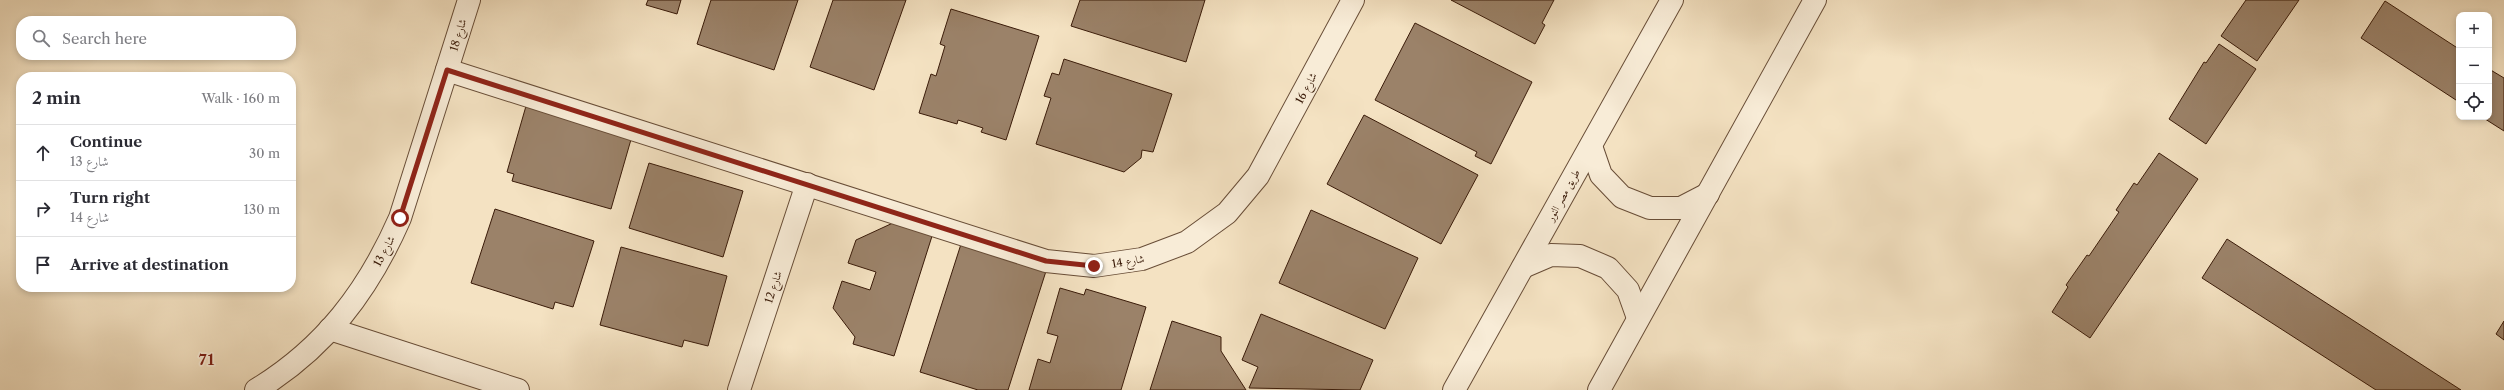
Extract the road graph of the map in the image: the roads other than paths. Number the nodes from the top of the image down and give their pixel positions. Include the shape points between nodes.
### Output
1 (469, 0) edge
2 (1353, 0) edge
3 (1672, 0) edge
4 (1814, 0) edge
5 (447, 70) junction
6 (1591, 146) junction
7 (1258, 176) joint
8 (807, 184) junction
9 (1708, 194) junction
10 (1523, 267) junction
11 (1638, 318) junction
12 (330, 329) junction
13 (256, 390) edge
14 (518, 390) edge
15 (740, 390) edge
16 (1454, 390) edge
17 (1599, 390) edge

1 - 5 street, شارع 18
2 - 7 street, شارع 16
3 - 6 street, طريق مصر النور
4 - 9 street
5 - 8 street, شارع 14
5 - 12 street, شارع 13 via 400,218 387,248 352,305
6 - 9 street via 1601,175 1622,197 1643,206 1680,208
6 - 10 street, طريق مصر النور
7 - 8 street, شارع 14 via 1227,213 1187,242 1142,260 1094,266 1046,261
8 - 15 street, شارع 12
9 - 11 street
10 - 11 street via 1551,255 1580,256 1608,268 1628,290
10 - 16 street, طريق مصر النور
11 - 17 street
12 - 13 street, شارع 13 via 305,355
12 - 14 street

